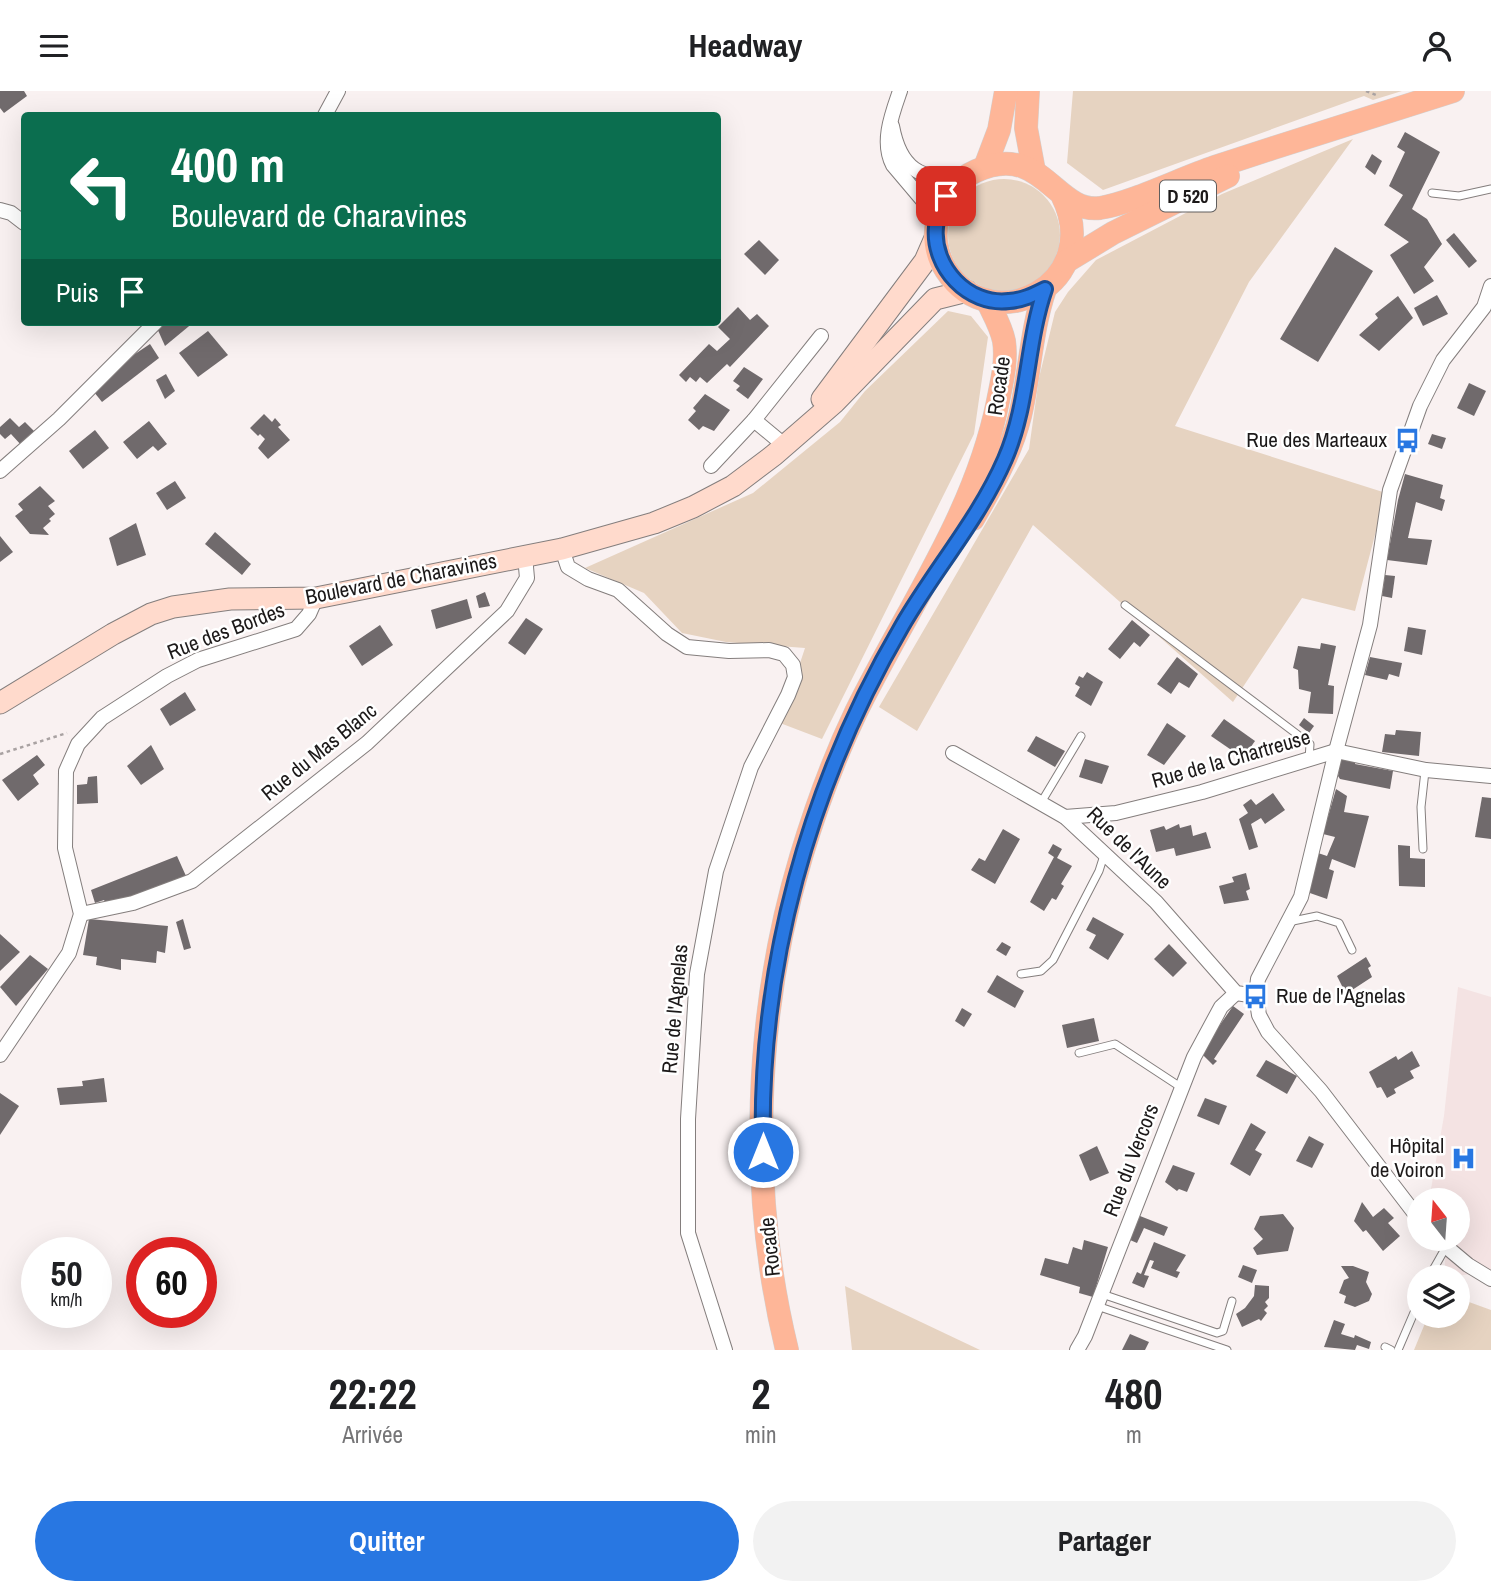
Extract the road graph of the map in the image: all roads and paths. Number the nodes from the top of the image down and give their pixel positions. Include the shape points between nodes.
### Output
1 (338, 91) edge
2 (900, 91) edge
3 (1006, 91) edge
4 (1028, 91) edge
5 (1453, 91) edge
6 (327, 112) edge
7 (891, 120) junction
8 (1311, 137) junction
9 (985, 167) junction
10 (1034, 171) junction
11 (962, 179) junction
12 (1491, 188) edge
13 (1432, 193) dead end
14 (1062, 195) junction
15 (0, 210) edge
16 (21, 221) edge
17 (936, 228) junction
18 (1067, 261) junction
19 (1491, 286) edge
20 (1045, 289) junction
21 (977, 295) junction
22 (145, 326) edge
23 (821, 337) dead end
24 (754, 420) junction
25 (790, 440) junction
26 (711, 466) dead end
27 (0, 471) edge
28 (562, 549) junction
29 (525, 556) junction
30 (316, 599) junction
31 (1125, 605) dead end
32 (904, 624) junction
33 (0, 703) edge
34 (69, 733) dead end
35 (1081, 736) dead end
36 (1336, 751) junction
37 (953, 753) dead end
38 (0, 754) edge
39 (1309, 761) junction
40 (1426, 770) junction
41 (1491, 776) edge
42 (1042, 801) junction
43 (1065, 817) junction
44 (1423, 849) dead end
45 (1105, 851) junction
46 (80, 914) junction
47 (1287, 923) junction
48 (1352, 950) dead end
49 (1021, 974) dead end
50 (1236, 993) junction
51 (1256, 996) junction
52 (1079, 1053) dead end
53 (0, 1055) edge
54 (1182, 1087) junction
55 (1407, 1203) edge
56 (1453, 1251) edge
57 (1491, 1279) edge
58 (1100, 1300) junction
59 (1232, 1301) dead end
60 (1407, 1328) edge
61 (725, 1350) edge
62 (787, 1350) edge
63 (1077, 1350) edge
64 (1227, 1350) edge
65 (1398, 1350) edge

1 - 6 street
2 - 7 street
3 - 9 main road via 999,130
4 - 10 main road via 1026,128
5 - 8 main road, D 520
7 - 11 street via 906,163 930,178
7 - 17 street via 888,155
8 - 14 main road, D 520 via 1102,207 1080,205
8 - 18 main road, D 520 via 1113,233
9 - 10 main road, Boulevard de Charavines via 1018,166
9 - 11 main road, Boulevard de Charavines
10 - 14 main road
11 - 17 main road, Boulevard de Charavines via 946,196
12 - 13 lane via 1459,196
14 - 18 main road via 1073,228
15 - 16 street
17 - 21 main road via 945,269
17 - 25 main road, Boulevard de Charavines via 925,261
18 - 20 main road
19 - 36 street via 1483,307 1443,360 1420,406 1394,478 1370,625
20 - 21 main road, Boulevard de Charavines via 1007,302
20 - 32 main road, Rocade via 1020,414 1004,461 963,535
21 - 25 main road, Boulevard de Charavines via 935,299 922,309 835,402
21 - 32 main road, Rocade via 1002,333 1005,359 990,439 968,501
22 - 27 street via 59,419
23 - 24 street
24 - 25 street
24 - 26 street
25 - 28 main road, Boulevard de Charavines via 733,486 693,507
28 - 29 main road, Boulevard de Charavines
28 - 61 street, Rue de l'Agnelas via 568,567 618,590 667,635 687,646 769,650 784,654 793,665 795,677 751,767 716,871 697,974 688,1119 688,1233
29 - 30 main road, Boulevard de Charavines
29 - 46 street, Rue du Mas Blanc via 527,577 507,611 367,743 192,881 133,903
30 - 33 main road, Boulevard de Charavines via 230,599 151,614
30 - 46 street, Rue des Bordes via 296,629 198,660 167,676 102,718 78,744 66,771 65,848
31 - 39 lane via 1310,744
32 - 62 main road, Rocade via 834,762 801,859 778,958 764,1083 763,1174 773,1279
34 - 38 path
35 - 42 lane
36 - 39 street, Rue de la Chartreuse
36 - 40 street, Rue de la Chartreuse
36 - 47 street via 1301,897
37 - 42 street, Rue de l'Aune
39 - 43 street, Rue de la Chartreuse via 1116,813
40 - 41 street, Rue de la Chartreuse
40 - 44 lane via 1421,807
42 - 43 street, Rue de l'Aune
43 - 45 street, Rue de l'Aune
45 - 49 lane via 1053,960 1041,971
45 - 50 street, Rue de l'Aune
46 - 53 street, Rue des Bordes via 69,953
47 - 48 lane via 1317,916 1339,923
47 - 51 street via 1258,979
50 - 51 street
50 - 54 street, Rue du Vercors via 1220,1007
51 - 55 street via 1268,1032 1321,1091
52 - 54 lane via 1115,1044
54 - 58 street, Rue du Vercors
56 - 57 street
58 - 59 lane via 1217,1333 1223,1331
58 - 63 street, Rue du Vercors
58 - 64 lane
60 - 65 lane

